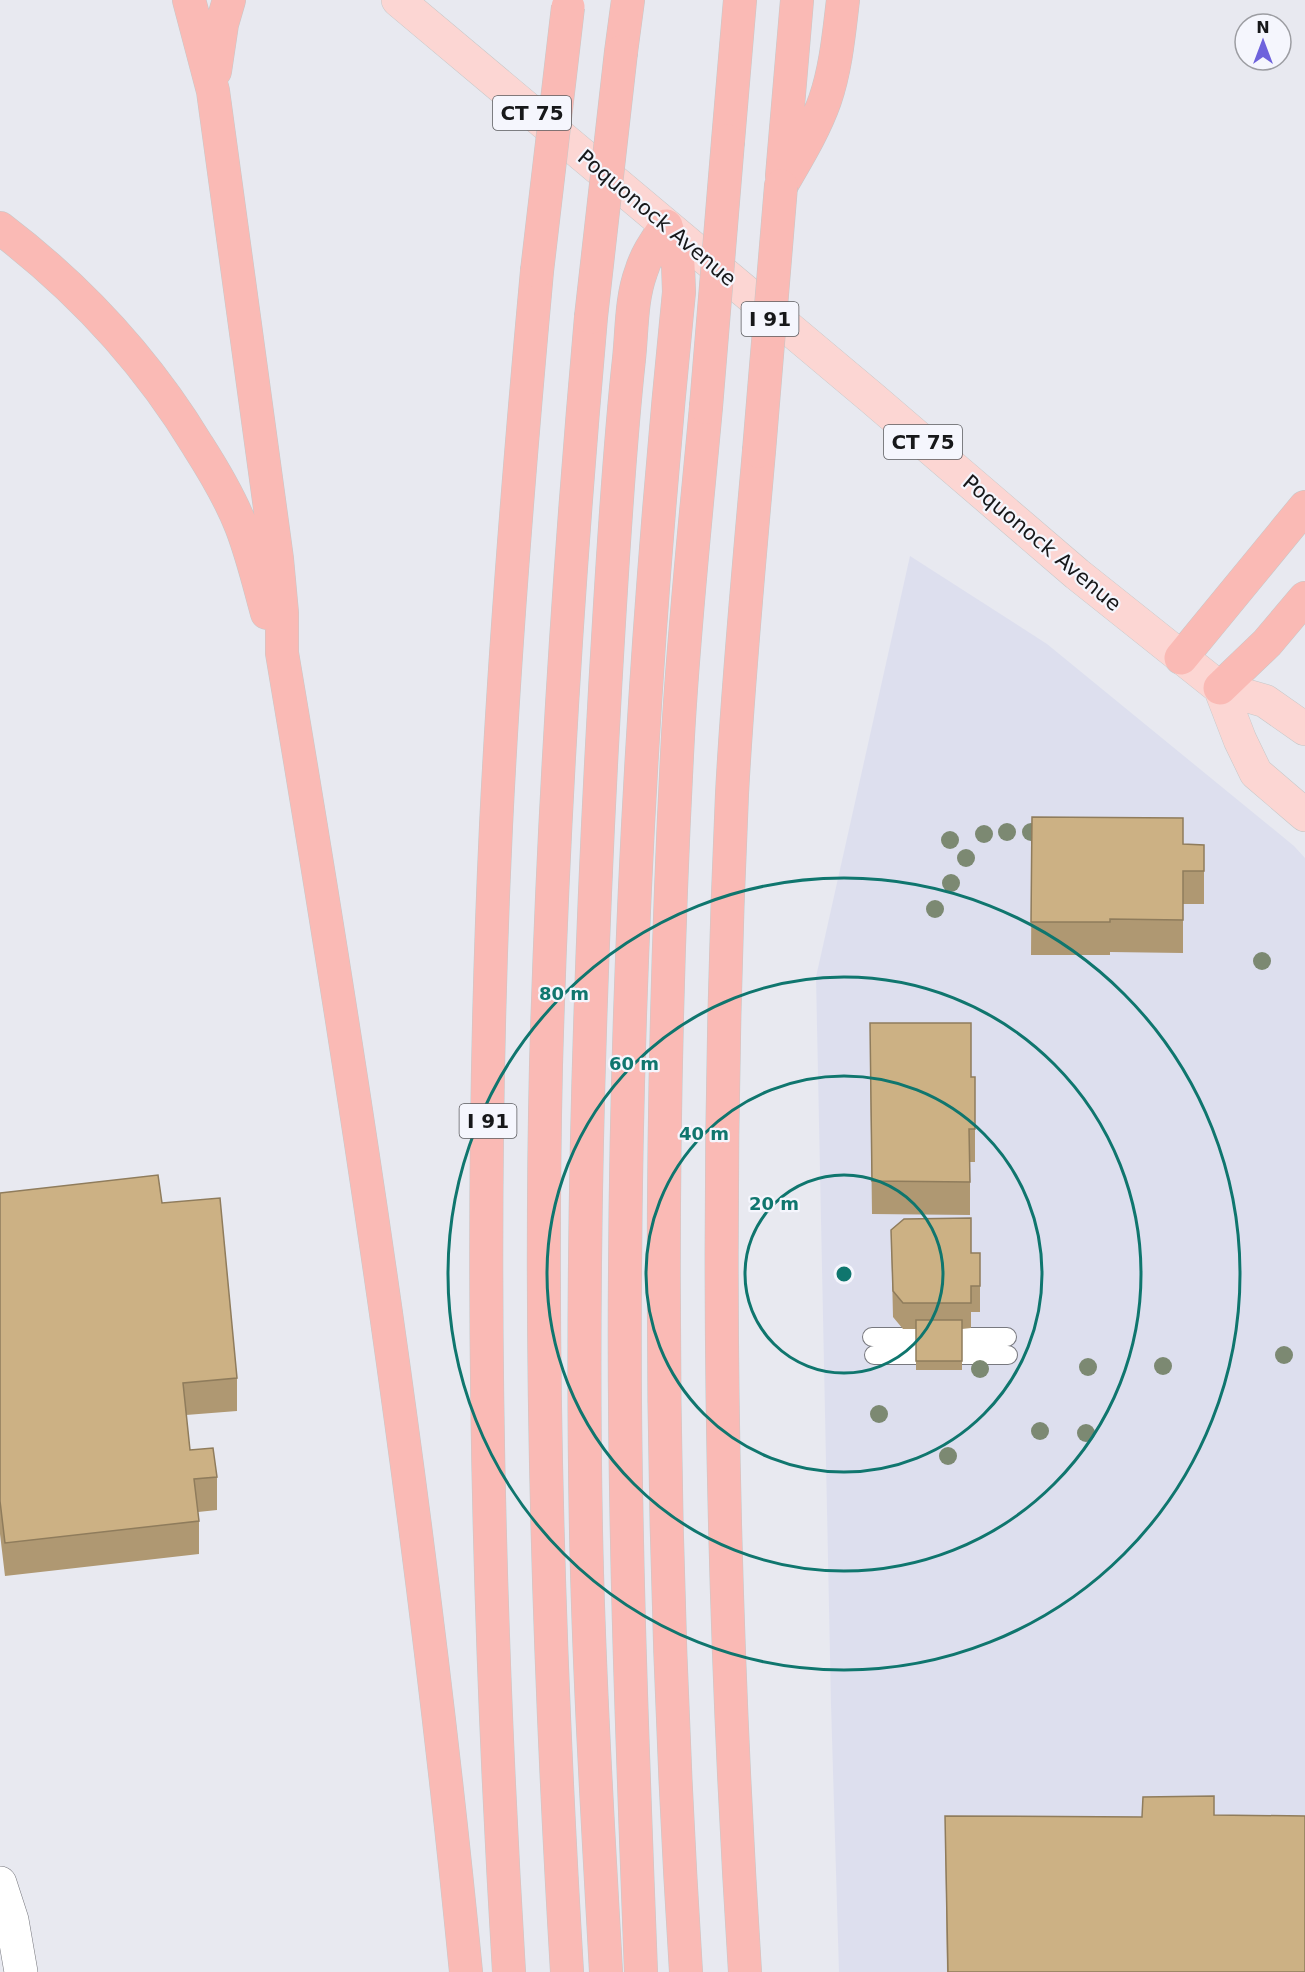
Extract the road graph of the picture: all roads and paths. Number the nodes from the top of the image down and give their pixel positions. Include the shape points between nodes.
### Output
1 (189, 0) edge
2 (229, 0) edge
3 (398, 0) edge
4 (628, 0) edge
5 (740, 0) edge
6 (797, 0) edge
7 (843, 0) edge
8 (569, 4) edge
9 (213, 91) junction
10 (781, 186) junction
11 (666, 226) junction
12 (0, 228) edge
13 (1305, 507) edge
14 (1305, 598) edge
15 (282, 653) junction
16 (1181, 658) junction
17 (1220, 688) junction
18 (1305, 729) edge
19 (1305, 815) edge
20 (872, 1337) dead end
21 (874, 1355) dead end
22 (0, 1882) edge
23 (21, 1972) edge
24 (466, 1972) edge
25 (509, 1972) edge
26 (567, 1972) edge
27 (606, 1972) edge
28 (641, 1972) edge
29 (686, 1972) edge
30 (745, 1972) edge

1 - 9 highway
2 - 9 highway
3 - 11 main road, Poquonock Avenue / CT 75
4 - 26 highway, bridge via 591,316 573,532 549,975 544,1274 546,1521
5 - 29 highway, bridge via 678,732 668,957 663,1246 665,1473
6 - 10 highway, I 91
7 - 10 highway via 825,99 808,140
8 - 25 highway, I 91, bridge via 520,446 495,852 487,1356 497,1764
9 - 15 highway via 277,559
10 - 30 highway, I 91, bridge via 740,669 723,1064 722,1401 732,1728
11 - 16 main road, Poquonock Avenue / CT 75
11 - 27 highway via 646,258 637,285 627,378 591,963 586,1161 586,1528
11 - 28 highway via 678,266 680,292 643,714 627,1127 626,1418
12 - 15 highway via 43,262 104,320 144,366 181,418 232,506
13 - 16 highway
14 - 17 highway via 1267,643
15 - 24 highway via 387,1325 440,1732
16 - 17 main road, Poquonock Avenue / CT 75
17 - 18 main road, Poquonock Avenue / CT 75 via 1265,700
17 - 19 main road via 1256,773
20 - 21 lane via 1007,1346
22 - 23 street via 12,1920

